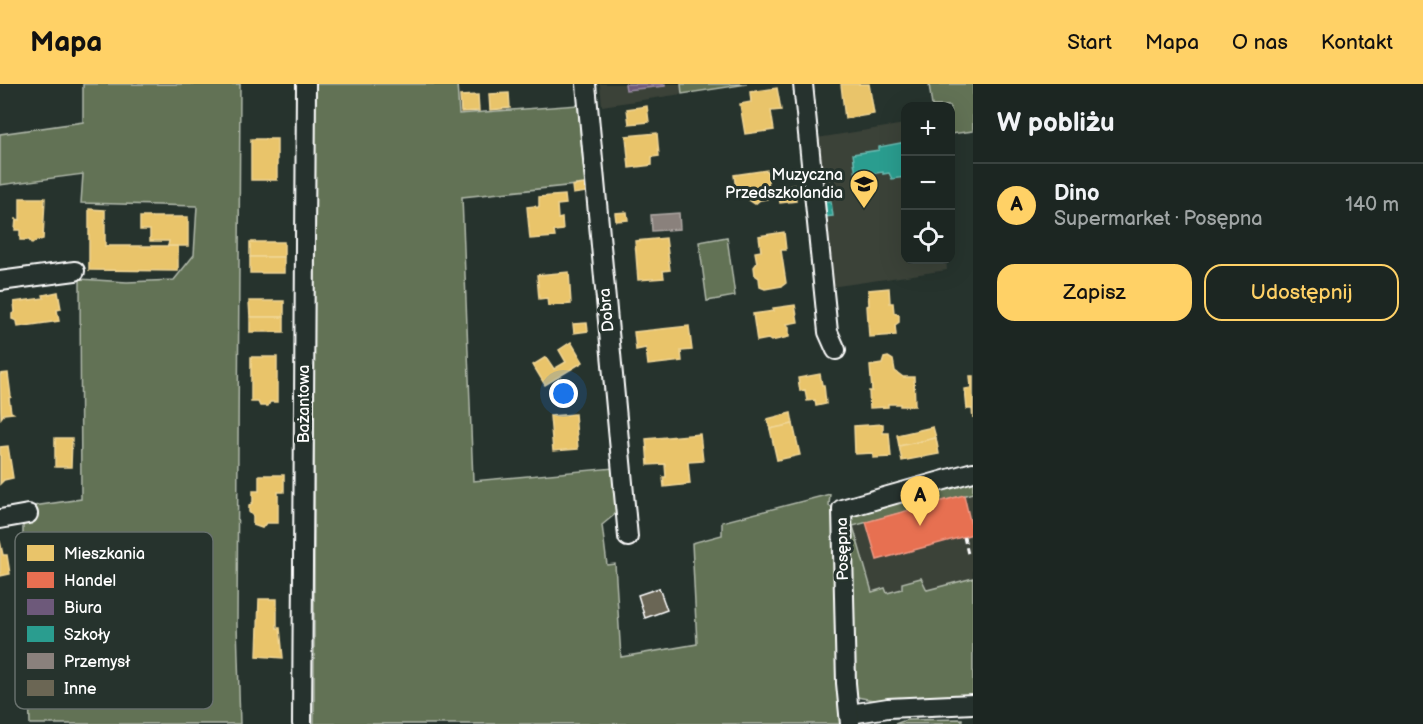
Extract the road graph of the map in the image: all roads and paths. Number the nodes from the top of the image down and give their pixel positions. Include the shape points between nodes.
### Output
1 (306, 84) edge
2 (586, 84) edge
3 (803, 84) edge
4 (75, 271) dead end
5 (0, 282) edge
6 (836, 350) dead end
7 (973, 472) edge
8 (28, 514) dead end
9 (0, 519) edge
10 (628, 537) dead end
11 (964, 537) dead end
12 (968, 554) dead end
13 (973, 704) edge
14 (850, 719) edge
15 (303, 724) edge

1 - 15 street, Bażantowa
2 - 10 street, Dobra
3 - 6 street via 828,332
4 - 5 street
7 - 14 street, Posępna via 842,509
8 - 9 street
11 - 12 path
13 - 14 street via 888,708

